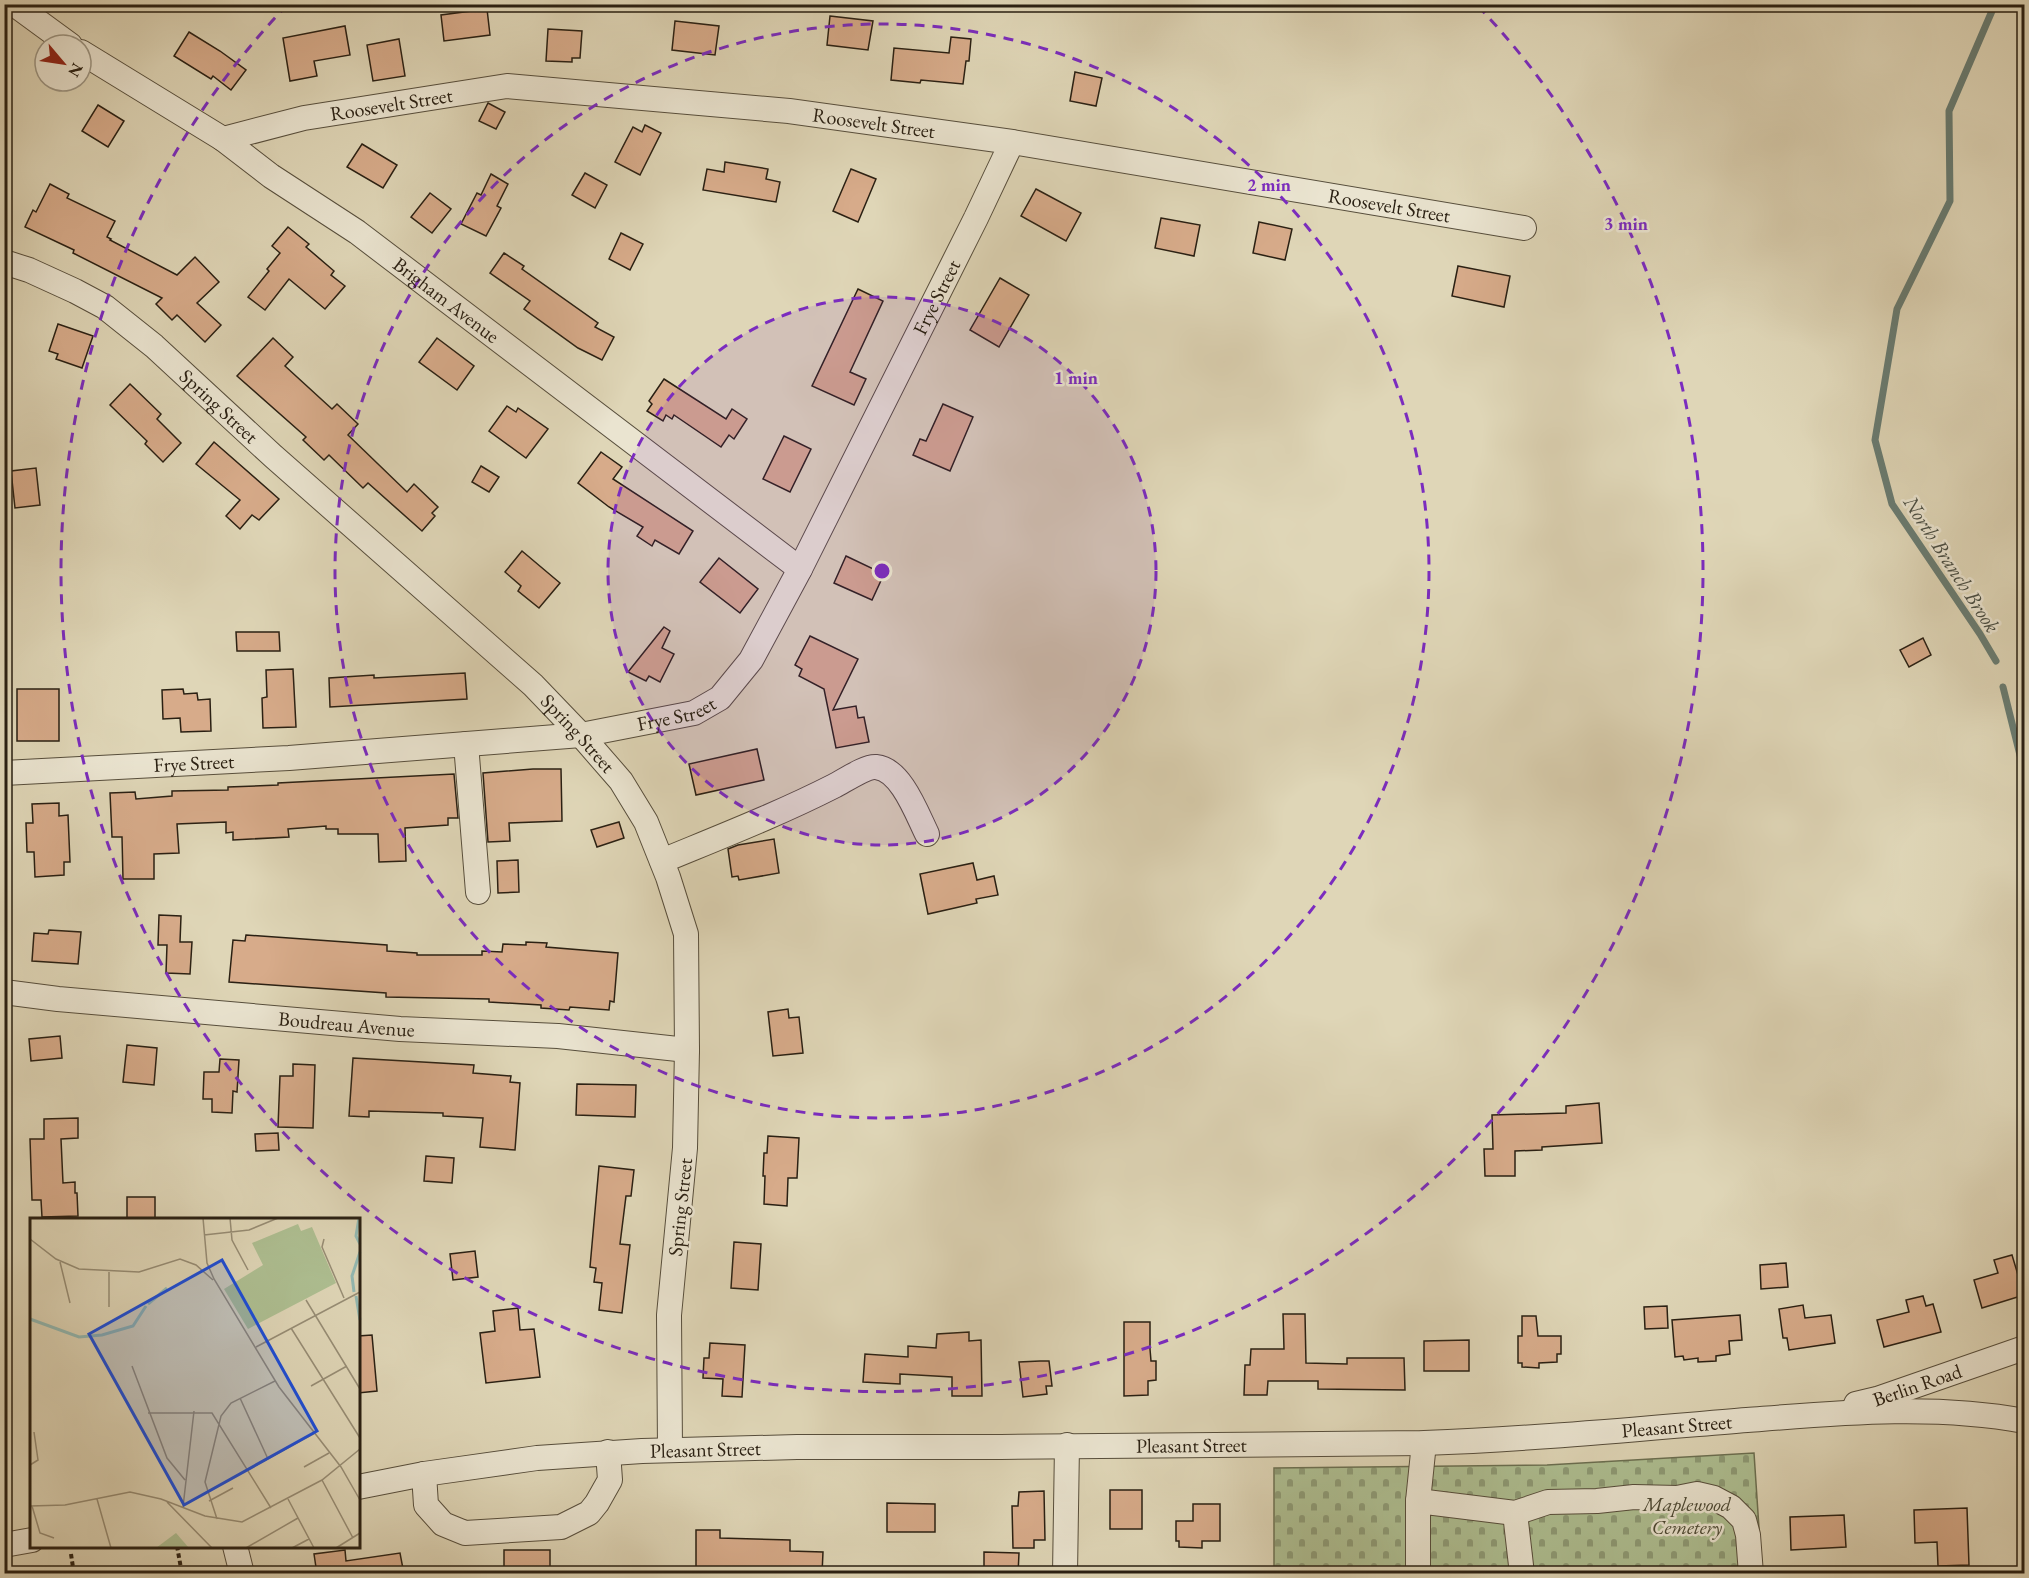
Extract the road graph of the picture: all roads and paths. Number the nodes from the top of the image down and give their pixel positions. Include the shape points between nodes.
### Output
1 (14, 4) edge
2 (54, 33) edge
3 (93, 59) edge
4 (223, 139) junction
5 (1012, 142) junction
6 (1524, 228) dead end
7 (4, 262) edge
8 (800, 569) junction
9 (581, 735) junction
10 (466, 744) junction
11 (4, 773) edge
12 (927, 834) dead end
13 (662, 861) junction
14 (478, 892) dead end
15 (4, 992) edge
16 (687, 1050) junction
17 (2025, 1348) edge
18 (1809, 1415) junction
19 (2025, 1421) edge
20 (1424, 1443) junction
21 (1067, 1446) junction
22 (670, 1450) junction
23 (608, 1452) junction
24 (424, 1474) junction
25 (360, 1487) edge
26 (1418, 1501) junction
27 (1515, 1513) junction
28 (30, 1540) edge
29 (4, 1545) edge
30 (177, 1548) edge
31 (236, 1548) edge
32 (71, 1554) dead end
33 (74, 1574) edge
34 (182, 1574) edge
35 (242, 1574) edge
36 (1065, 1574) edge
37 (1418, 1574) edge
38 (1522, 1574) edge
39 (1751, 1574) edge

1 - 2 street
3 - 4 street, Brigham Avenue
4 - 5 street, Roosevelt Street via 304,118 507,86 789,111
4 - 8 street, Brigham Avenue via 271,176 357,232
5 - 6 street, Roosevelt Street
5 - 8 street, Frye Street
7 - 9 street, Spring Street via 105,307 154,346 532,685
8 - 9 street, Frye Street via 751,660 720,698 694,713
9 - 10 street, Frye Street
9 - 13 street, Spring Street via 621,781 646,822
10 - 11 street, Frye Street
10 - 14 street
12 - 13 street via 895,776 876,767
13 - 16 street, Spring Street via 686,934
15 - 16 street, Boudreau Avenue via 400,1029 558,1036
16 - 22 street, Spring Street via 685,1148 669,1315
17 - 18 street, Berlin Road via 1877,1399
18 - 19 street, Pleasant Street via 1942,1412
18 - 20 street, Pleasant Street
20 - 21 street, Pleasant Street
20 - 26 street
21 - 22 street, Pleasant Street
21 - 36 street
22 - 23 street, Pleasant Street
23 - 24 street, Pleasant Street
23 - 24 street via 610,1480 597,1503 589,1513 561,1527 465,1533 443,1524 426,1505
24 - 25 street, Pleasant Street
26 - 27 street
26 - 37 street
27 - 38 street
27 - 39 street via 1548,1502 1697,1494 1714,1498 1744,1520
28 - 29 street
30 - 34 path
31 - 35 street
32 - 33 path

